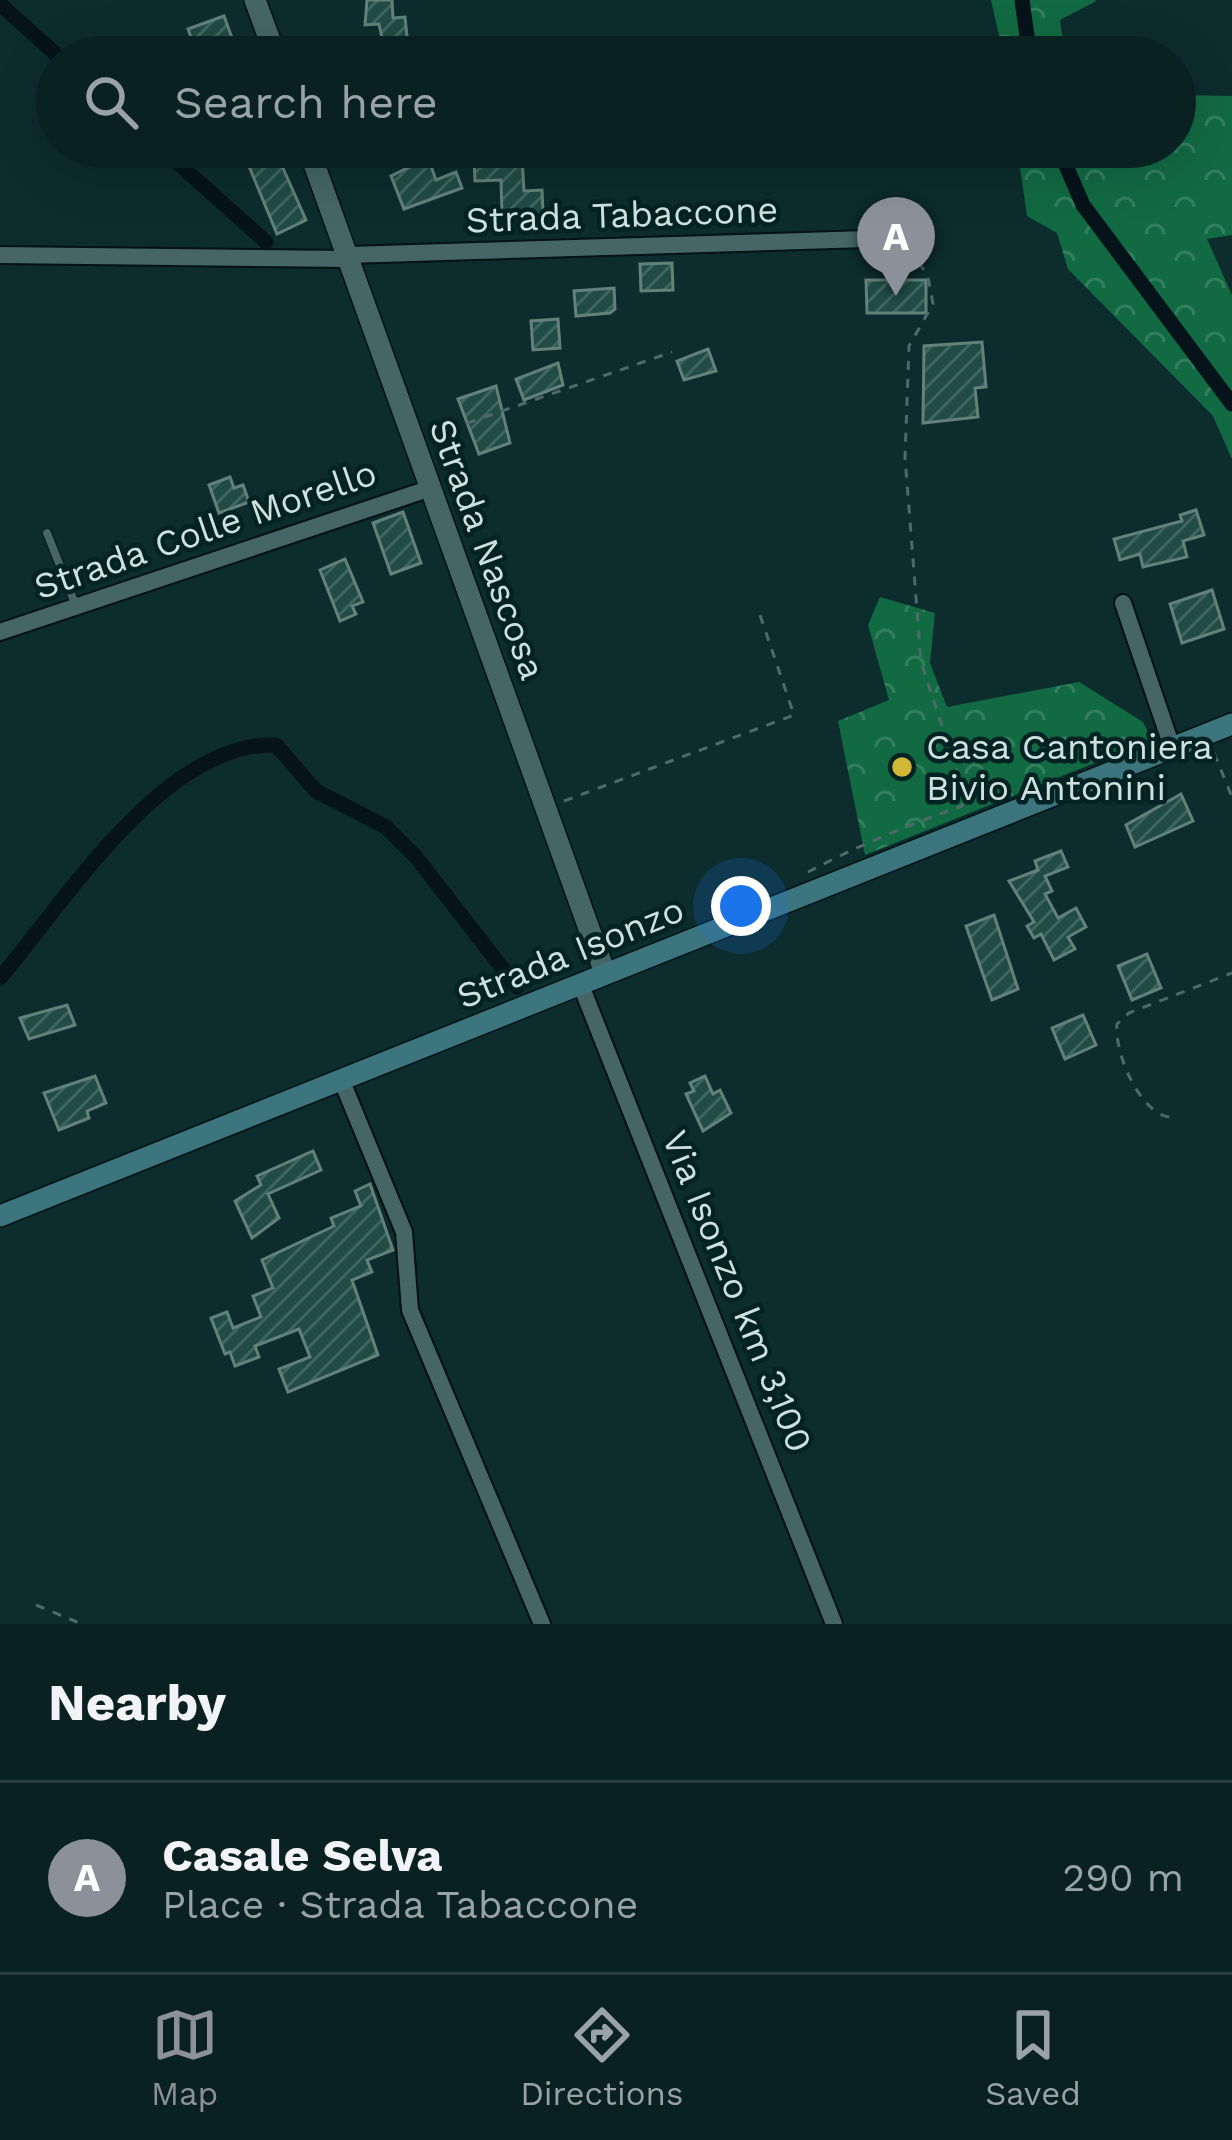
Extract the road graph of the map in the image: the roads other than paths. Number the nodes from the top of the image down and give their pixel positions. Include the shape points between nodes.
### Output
1 (255, 0) edge
2 (268, 36) edge
3 (316, 168) edge
4 (898, 238) road end
5 (0, 255) edge
6 (348, 257) junction
7 (431, 488) junction
8 (47, 533) dead end
9 (1123, 603) dead end
10 (77, 607) junction
11 (0, 632) edge
12 (1232, 724) edge
13 (1172, 747) junction
14 (605, 973) junction
15 (580, 983) junction
16 (341, 1079) junction
17 (0, 1216) edge
18 (542, 1624) edge
19 (834, 1624) edge

1 - 2 street
3 - 6 street, Strada Nascosa
4 - 6 street, Strada Tabaccone
5 - 6 street, Strada Tabaccone
6 - 7 street, Strada Nascosa
7 - 10 street, Strada Colle Morello
7 - 14 street, Strada Nascosa
8 - 10 lane
9 - 13 street
10 - 11 street, Strada Colle Morello
12 - 13 main road, Strada Isonzo
13 - 14 main road, Strada Isonzo
14 - 15 main road, Strada Isonzo
15 - 16 main road, Strada Isonzo
15 - 19 street, Via Isonzo km 3,100
16 - 17 main road, Strada Isonzo
16 - 18 street via 404,1232 410,1310

